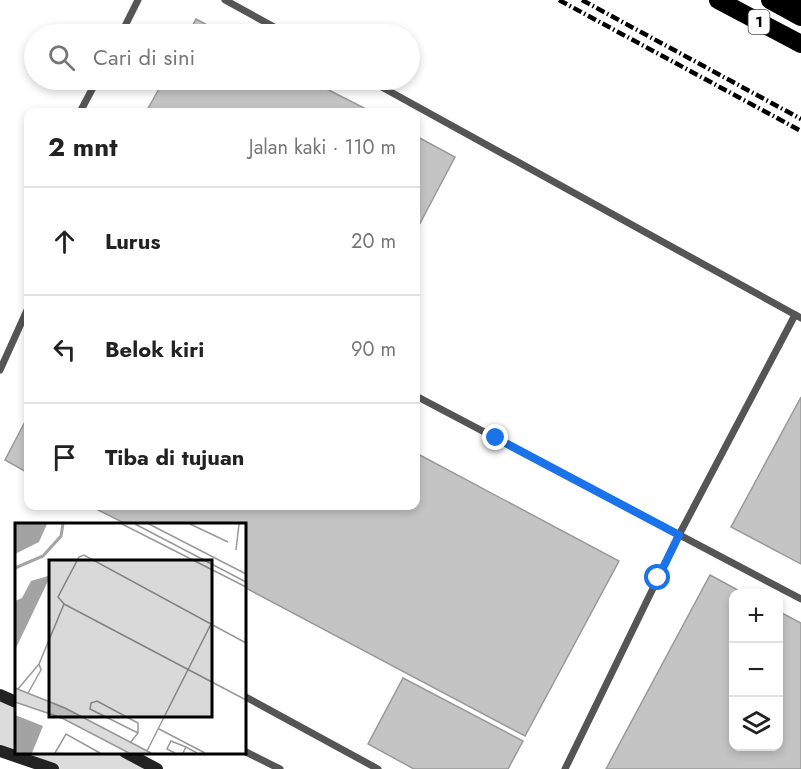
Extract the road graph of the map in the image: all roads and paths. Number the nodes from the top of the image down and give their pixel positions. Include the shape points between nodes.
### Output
1 (138, 0) edge
2 (225, 0) edge
3 (718, 0) edge
4 (770, 0) edge
5 (796, 0) edge
6 (801, 3) edge
7 (801, 17) edge
8 (126, 24) edge
9 (269, 24) edge
10 (801, 44) edge
11 (92, 90) edge
12 (387, 90) edge
13 (82, 108) edge
14 (420, 108) edge
15 (420, 108) edge
16 (798, 316) edge
17 (24, 317) edge
18 (0, 370) edge
19 (420, 398) edge
20 (679, 535) junction
21 (801, 599) edge
22 (0, 695) edge
23 (246, 697) edge
24 (15, 702) edge
25 (0, 751) edge
26 (246, 752) edge
27 (127, 754) edge
28 (53, 769) edge
29 (157, 769) edge
30 (280, 769) edge
31 (378, 769) edge
32 (565, 769) edge

1 - 8 lane
2 - 9 lane
3 - 10 highway, 1
4 - 7 highway, 1
5 - 6 highway
11 - 13 lane
12 - 15 lane
14 - 16 lane
16 - 20 lane
17 - 18 lane
19 - 20 lane
20 - 21 lane
20 - 32 lane
22 - 24 street
23 - 31 lane
25 - 28 street
26 - 30 lane
27 - 29 street

